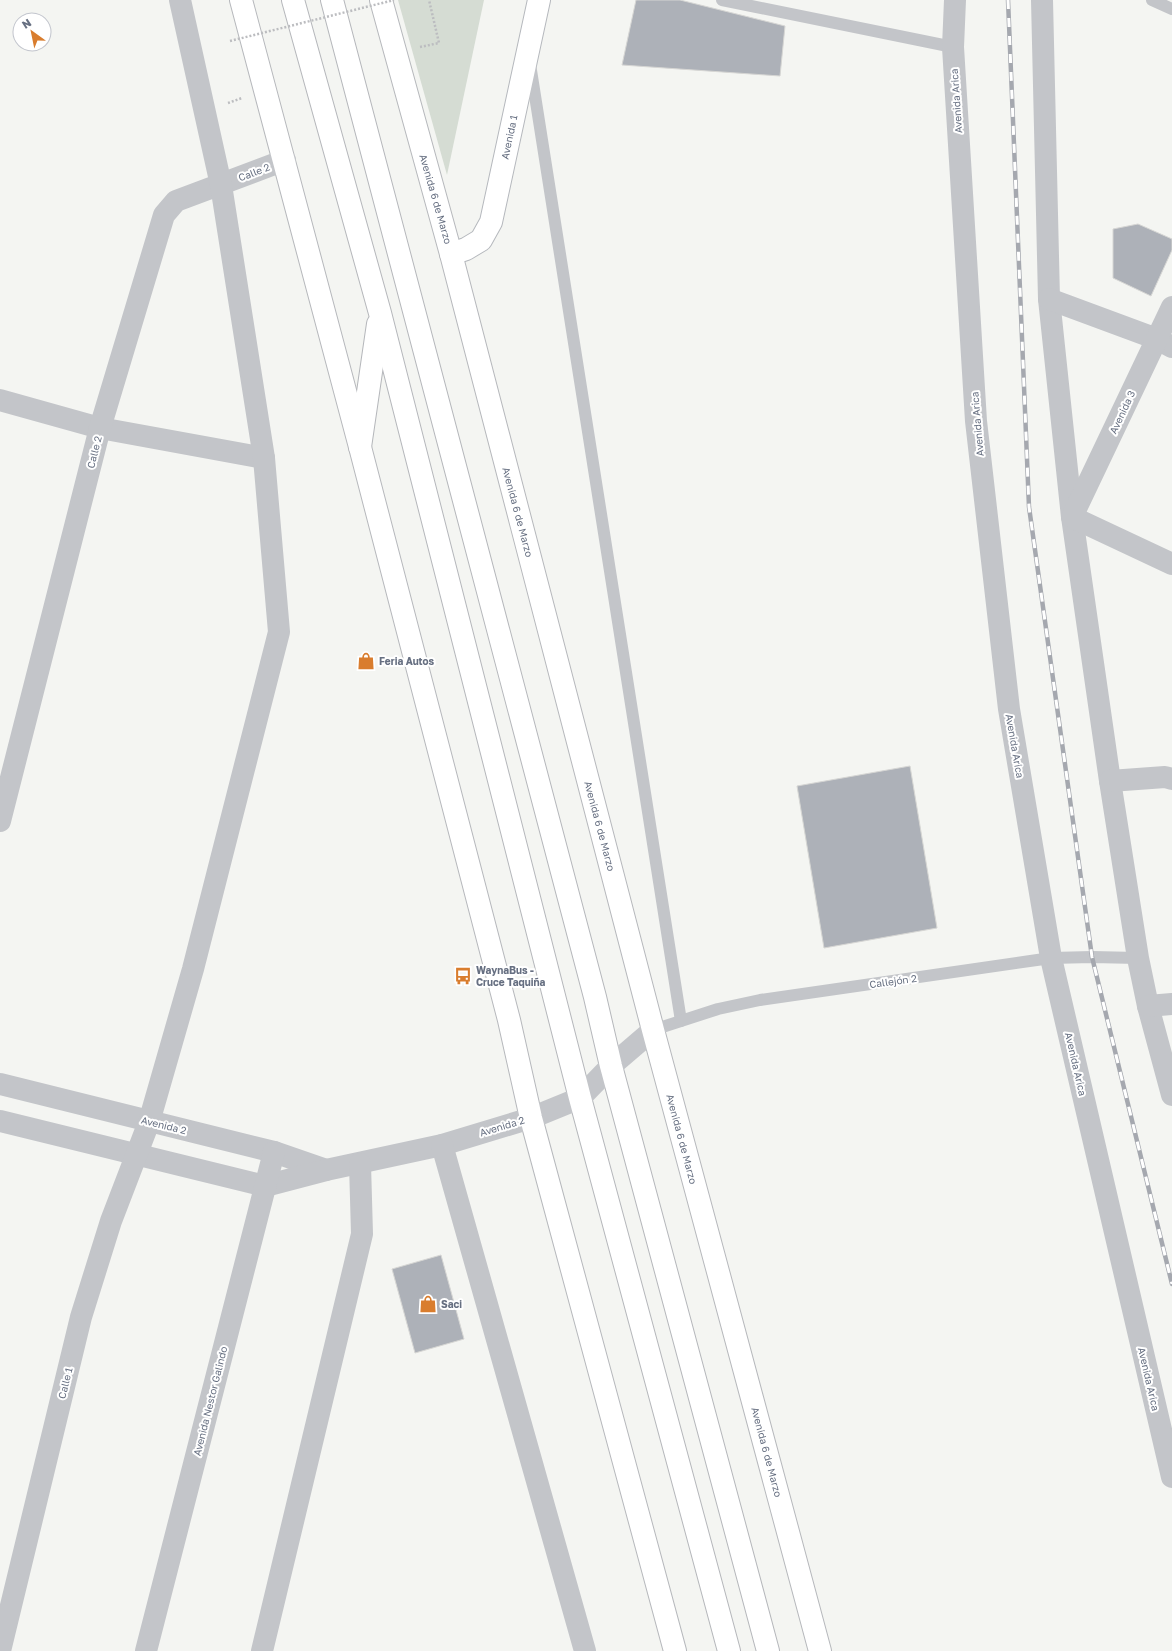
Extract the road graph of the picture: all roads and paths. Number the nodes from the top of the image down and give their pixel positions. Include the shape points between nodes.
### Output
1 (180, 0) edge
2 (241, 0) edge
3 (293, 0) edge
4 (332, 0) edge
5 (381, 0) edge
6 (394, 0) edge
7 (429, 0) edge
8 (539, 0) edge
9 (722, 0) edge
10 (955, 0) edge
11 (1042, 0) edge
12 (1152, 0) edge
13 (1172, 9) edge
14 (230, 41) dead end
15 (439, 43) dead end
16 (953, 47) junction
17 (528, 50) junction
18 (285, 160) junction
19 (221, 185) junction
20 (452, 254) junction
21 (1049, 298) junction
22 (1172, 307) edge
23 (380, 313) junction
24 (1164, 343) edge
25 (0, 400) edge
26 (100, 428) junction
27 (360, 447) junction
28 (264, 458) junction
29 (1072, 517) junction
30 (1172, 564) edge
31 (1172, 779) edge
32 (1110, 781) junction
33 (0, 821) edge
34 (1051, 958) junction
35 (1138, 958) junction
36 (1172, 1004) edge
37 (1148, 1006) junction
38 (681, 1021) junction
39 (652, 1030) junction
40 (611, 1066) junction
41 (0, 1084) edge
42 (1172, 1095) edge
43 (580, 1098) junction
44 (531, 1118) junction
45 (0, 1121) edge
46 (149, 1122) junction
47 (442, 1145) junction
48 (274, 1152) junction
49 (138, 1155) junction
50 (360, 1164) junction
51 (326, 1170) junction
52 (265, 1186) junction
53 (1172, 1477) edge
54 (0, 1651) edge
55 (146, 1651) edge
56 (262, 1651) edge
57 (585, 1651) edge
58 (675, 1651) edge
59 (730, 1651) edge
60 (768, 1651) edge
61 (820, 1651) edge

1 - 19 street, Calle 1
2 - 18 main road
3 - 23 main road
4 - 40 main road via 591,981
5 - 20 main road, Avenida 6 de Marzo
6 - 14 path, bridge
7 - 15 path
8 - 17 main road, Avenida 1
9 - 16 lane
10 - 16 street, Avenida Arica
11 - 21 street
12 - 13 lane
16 - 34 street, Avenida Arica via 976,421 1009,709
17 - 20 main road, Avenida 1 via 491,222 481,240
17 - 38 lane
18 - 19 street, Calle 2
18 - 27 main road
19 - 26 street, Calle 2 via 176,201 164,215
19 - 28 street, Calle 1
20 - 39 main road, Avenida 6 de Marzo
21 - 24 street
21 - 29 street
22 - 24 street, Avenida 3
23 - 27 main road
23 - 43 main road
24 - 29 street, Avenida 3
25 - 26 street
26 - 28 street
26 - 33 street, Calle 2
27 - 44 main road via 509,1020
28 - 46 street, Calle 1 via 279,632 193,969
29 - 30 street
29 - 32 street
31 - 32 street via 1165,777
32 - 35 street
34 - 35 lane, Callejón 2
34 - 38 lane, Callejón 2 via 760,1000 718,1009
34 - 53 street, Avenida Arica
35 - 37 street
36 - 37 street
37 - 42 street
38 - 39 lane, Callejón 2
39 - 40 street, Avenida 2
39 - 61 main road, Avenida 6 de Marzo
40 - 43 street, Avenida 2
40 - 60 main road
41 - 46 street, Avenida 2
43 - 44 street, Avenida 2
43 - 59 main road
44 - 47 street, Avenida 2
44 - 58 main road
45 - 49 street, Avenida 2
46 - 48 street, Avenida 2
46 - 49 street, Calle 1
47 - 50 street, Avenida 2
47 - 57 street
48 - 51 street, Avenida 2
48 - 52 street, Avenida Nestor Galindo
49 - 52 street, Avenida 2
49 - 54 street, Calle 1 via 111,1222 81,1317
50 - 51 street, Avenida 2
50 - 56 street via 362,1234
51 - 52 street, Avenida 2
52 - 55 street, Avenida Nestor Galindo

